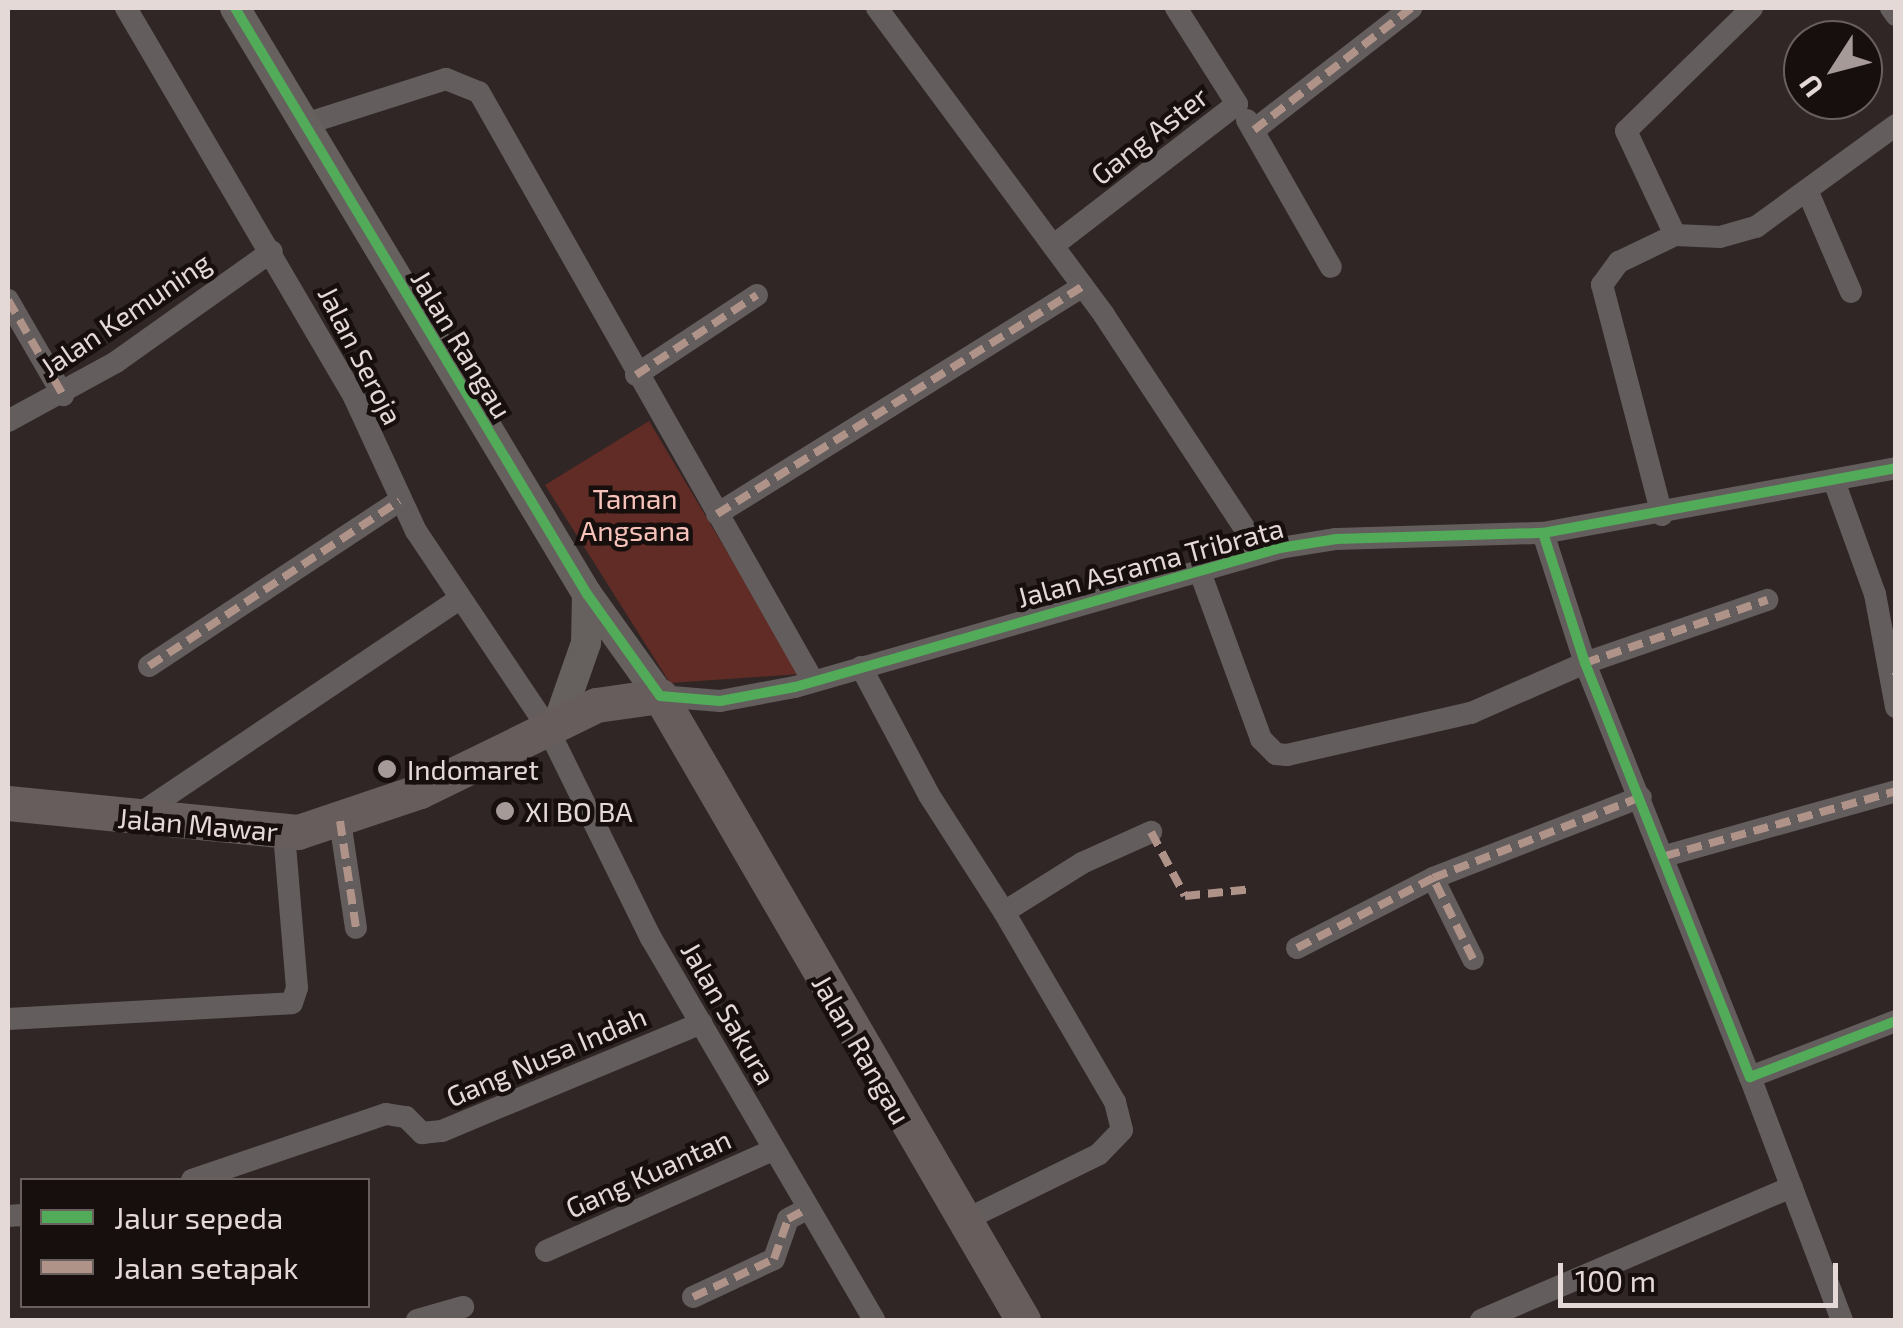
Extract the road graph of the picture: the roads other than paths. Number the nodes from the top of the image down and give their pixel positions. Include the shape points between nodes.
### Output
1 (126, 8) edge
2 (235, 8) edge
3 (906, 8) edge
4 (1176, 8) edge
5 (1411, 8) edge
6 (1752, 8) edge
7 (1891, 8) edge
8 (882, 15) edge
9 (1896, 15) edge
10 (1237, 104) junction
11 (302, 125) junction
12 (1896, 125) edge
13 (1254, 130) junction
14 (1808, 190) junction
15 (1675, 235) junction
16 (1054, 246) junction
17 (272, 251) junction
18 (1332, 268) dead end
19 (1083, 286) junction
20 (1852, 292) dead end
21 (757, 295) dead end
22 (8, 300) edge
23 (636, 375) junction
24 (63, 395) junction
25 (8, 422) edge
26 (1896, 468) edge
27 (1834, 481) junction
28 (399, 500) junction
29 (717, 514) junction
30 (1662, 515) junction
31 (1543, 534) junction
32 (1262, 553) junction
33 (1200, 572) junction
34 (588, 594) junction
35 (458, 599) junction
36 (1767, 600) dead end
37 (612, 632) junction
38 (1585, 663) junction
39 (149, 666) dead end
40 (860, 667) junction
41 (1894, 677) edge
42 (814, 681) junction
43 (1896, 707) edge
44 (684, 717) junction
45 (561, 722) junction
46 (1896, 791) edge
47 (1641, 797) junction
48 (8, 803) edge
49 (132, 819) junction
50 (340, 821) junction
51 (284, 832) junction
52 (1151, 832) dead end
53 (1665, 856) junction
54 (1433, 878) junction
55 (1004, 912) junction
56 (356, 928) dead end
57 (1297, 948) dead end
58 (1473, 960) dead end
59 (8, 1019) edge
60 (1896, 1022) edge
61 (700, 1023) junction
62 (1750, 1076) junction
63 (774, 1150) junction
64 (198, 1178) edge
65 (1792, 1187) junction
66 (806, 1208) junction
67 (961, 1222) junction
68 (546, 1251) dead end
69 (693, 1297) dead end
70 (463, 1307) dead end
71 (417, 1320) edge
72 (874, 1320) edge
73 (1023, 1320) edge
74 (1481, 1320) edge
75 (1842, 1320) edge

1 - 17 street, Jalan Seroja
2 - 11 street, Jalan Rangau
3 - 8 street
4 - 10 street, Gang Aster
5 - 13 street
6 - 15 street via 1626,131
7 - 9 street
8 - 16 street
10 - 13 street
10 - 16 street, Gang Aster
11 - 23 street via 416,86 465,81 493,115
11 - 34 street, Jalan Rangau
12 - 14 street
13 - 18 street
14 - 15 street via 1738,234
14 - 20 street
15 - 30 street via 1619,262 1602,285
16 - 19 street
17 - 24 street, Jalan Kemuning
17 - 28 street, Jalan Seroja via 354,397
19 - 29 street
19 - 32 street
21 - 23 street
22 - 24 street
23 - 29 street
24 - 25 street, Jalan Kemuning
26 - 27 street, Jalan Asrama Tribrata
27 - 30 street, Jalan Asrama Tribrata
27 - 41 street via 1875,594
28 - 35 street, Jalan Seroja
28 - 39 street
29 - 42 street
30 - 31 street, Jalan Asrama Tribrata
31 - 32 street, Jalan Asrama Tribrata via 1336,539
31 - 38 street
32 - 33 street, Jalan Asrama Tribrata
33 - 38 street via 1261,739 1276,754 1471,713
33 - 40 street, Jalan Asrama Tribrata
34 - 37 street, Jalan Rangau
34 - 45 street via 586,643
35 - 45 street, Jalan Seroja
35 - 49 street
36 - 38 street
37 - 44 street, Jalan Rangau
37 - 45 street
38 - 47 street
40 - 42 street, Jalan Asrama Tribrata
40 - 55 street
41 - 43 street
42 - 44 street, Jalan Asrama Tribrata
44 - 45 main road, Jalan Mawar via 596,705
44 - 67 main road, Jalan Rangau
45 - 50 main road, Jalan Mawar via 420,791
45 - 61 street, Jalan Sakura
46 - 53 street
47 - 53 street
47 - 54 street
48 - 49 main road, Jalan Mawar
49 - 51 main road, Jalan Mawar
50 - 51 main road, Jalan Mawar
50 - 56 street
51 - 59 street via 297,988 292,1002
52 - 55 street via 1082,863
53 - 62 street
54 - 57 street
54 - 58 street
55 - 67 street via 1115,1102 1122,1130 1099,1154
60 - 62 street
61 - 63 street, Jalan Sakura
61 - 64 street, Gang Nusa Indah via 442,1131 422,1133 406,1117 386,1114
62 - 65 street
63 - 66 street, Jalan Sakura
63 - 68 street, Gang Kuantan
65 - 74 street
65 - 75 street
66 - 69 street via 788,1219 774,1259
66 - 72 street, Jalan Sakura
67 - 73 main road, Jalan Rangau
70 - 71 street

